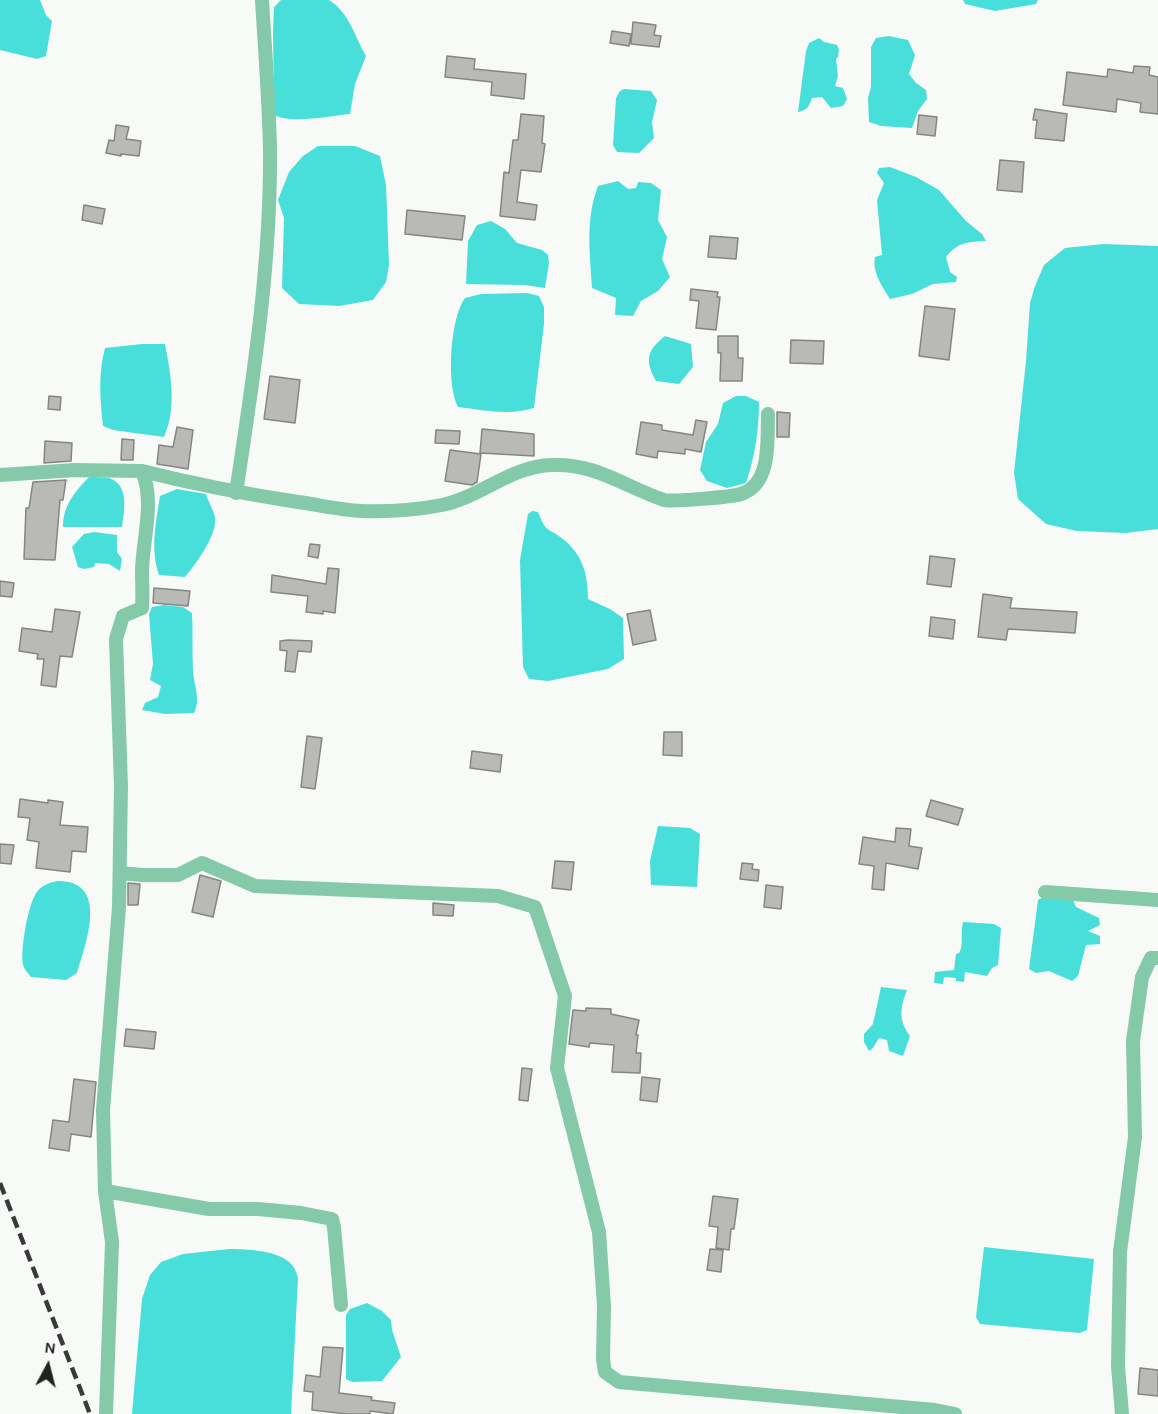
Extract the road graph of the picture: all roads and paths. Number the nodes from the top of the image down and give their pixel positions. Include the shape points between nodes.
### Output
1 (262, 0) edge
2 (768, 414) dead end
3 (142, 471) junction
4 (0, 475) edge
5 (236, 493) junction
6 (120, 873) junction
7 (1045, 892) dead end
8 (1158, 900) edge
9 (1158, 958) edge
10 (105, 1191) junction
11 (341, 1305) dead end
12 (106, 1414) edge
13 (955, 1414) edge
14 (1122, 1414) edge

1 - 5 street via 270,150 265,266
2 - 5 street via 766,464 757,483 741,494 666,501 603,474 551,464 520,470 444,505 411,509 360,511
3 - 4 street
3 - 5 street
3 - 6 street via 146,480 147,518 142,608 123,616 116,639
6 - 10 street via 103,1110
6 - 13 street via 178,875 202,863 255,886 498,896 535,908 565,996 556,1068 599,1232 605,1372 619,1382
7 - 8 street
9 - 14 street via 1151,958 1142,977 1133,1041 1135,1137 1120,1252 1118,1366
10 - 11 street via 209,1209 258,1209 332,1219
10 - 12 street via 112,1242

